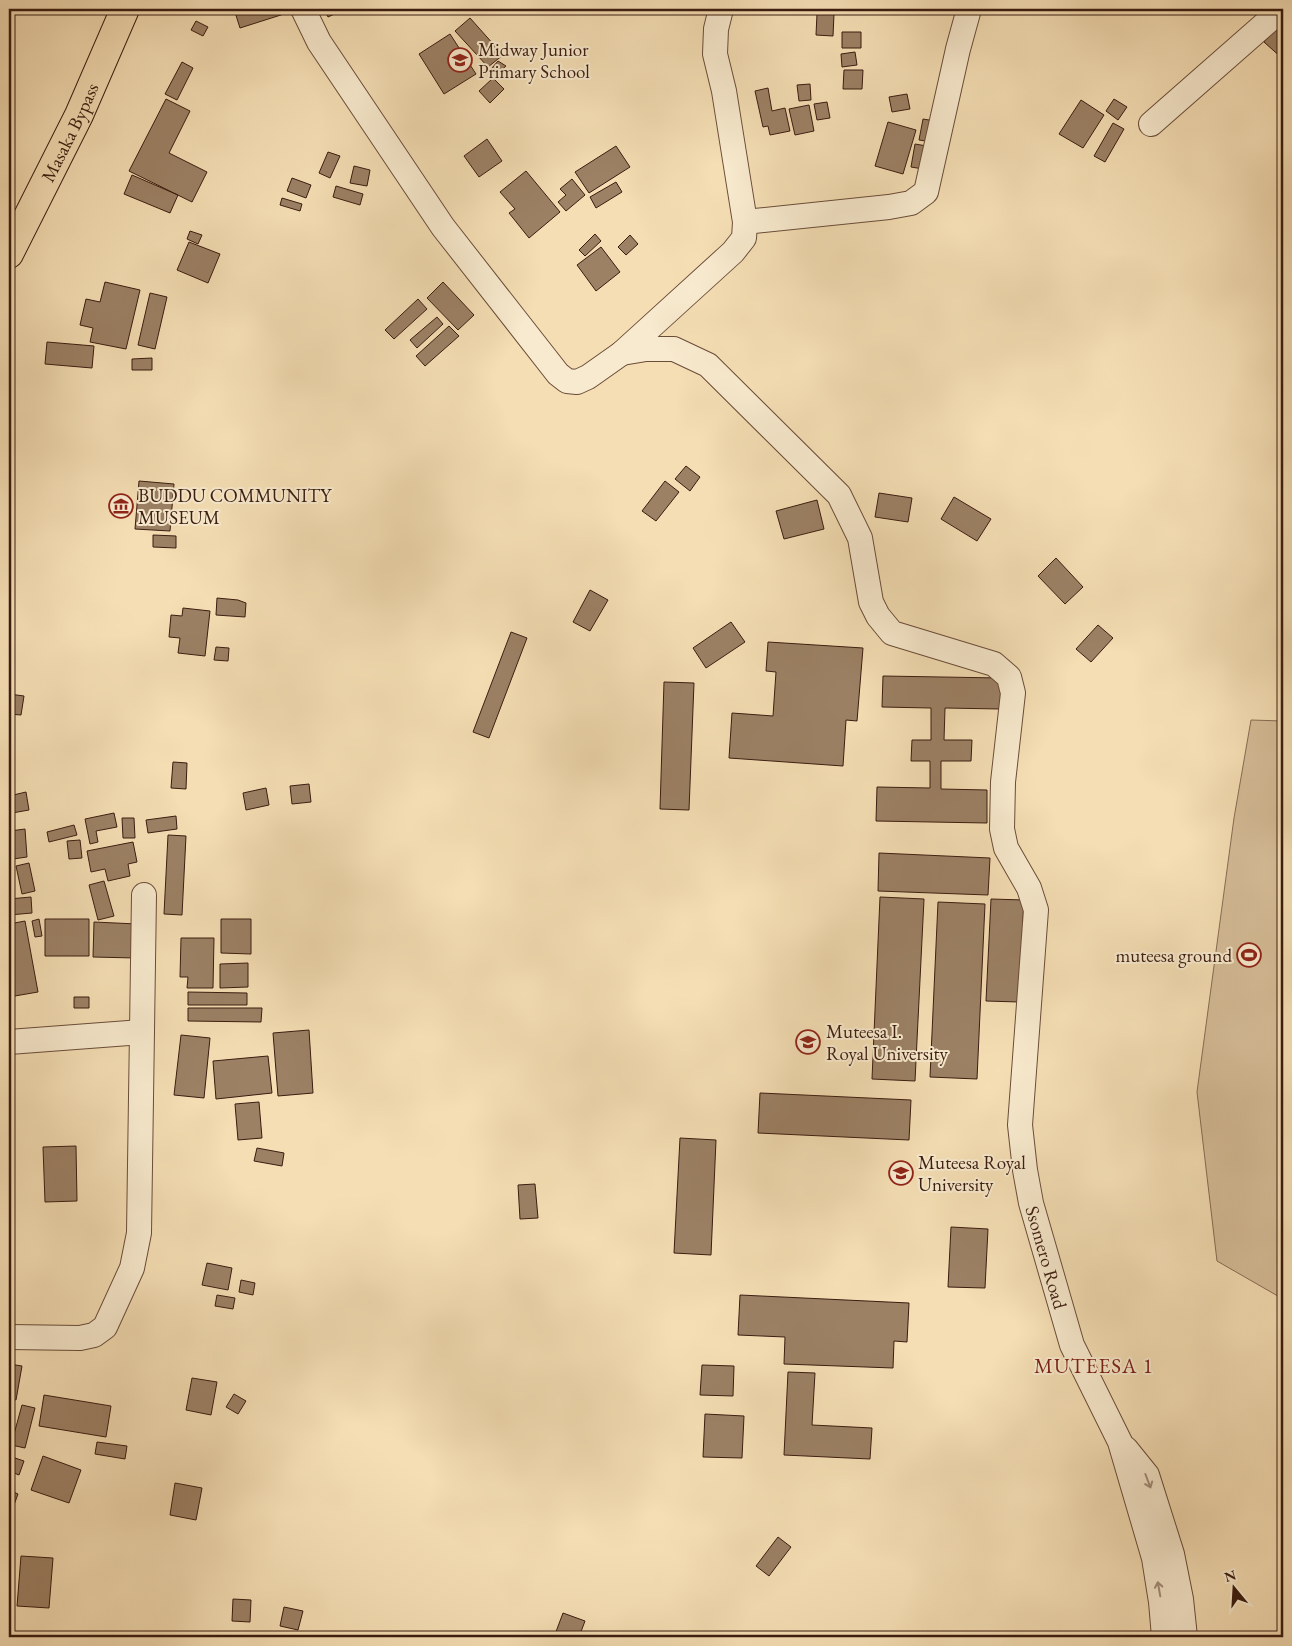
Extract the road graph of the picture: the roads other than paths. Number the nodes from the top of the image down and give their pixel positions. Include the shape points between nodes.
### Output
1 (125, 9) edge
2 (303, 9) edge
3 (721, 9) edge
4 (969, 9) edge
5 (1282, 9) edge
6 (1151, 124) dead end
7 (745, 222) junction
8 (9, 254) edge
9 (622, 353) junction
10 (144, 895) dead end
11 (142, 1032) junction
12 (9, 1042) edge
13 (9, 1337) edge
14 (1120, 1442) junction
15 (1164, 1637) edge
16 (1185, 1637) edge

1 - 8 highway, Masaka Bypass via 79,115
2 - 9 street via 319,42 443,227 558,374 567,381 577,382
3 - 7 street via 715,54
4 - 7 street via 926,192 911,203 889,207
5 - 6 street
7 - 9 street via 744,238 733,252
9 - 14 street, Ssomero Road via 674,349 708,365 839,494 860,538 871,602 892,633 994,664 1009,677 1014,694 1003,782 1002,829 1006,848 1029,888 1036,910 1020,1125 1025,1170 1031,1203 1072,1345
10 - 11 street
11 - 12 street
11 - 13 street via 139,1233 132,1268 105,1327 94,1335 80,1338
15 -> 14 street, Ssomero Road via 1154,1558
14 -> 16 street, Ssomero Road via 1147,1475 1172,1554

